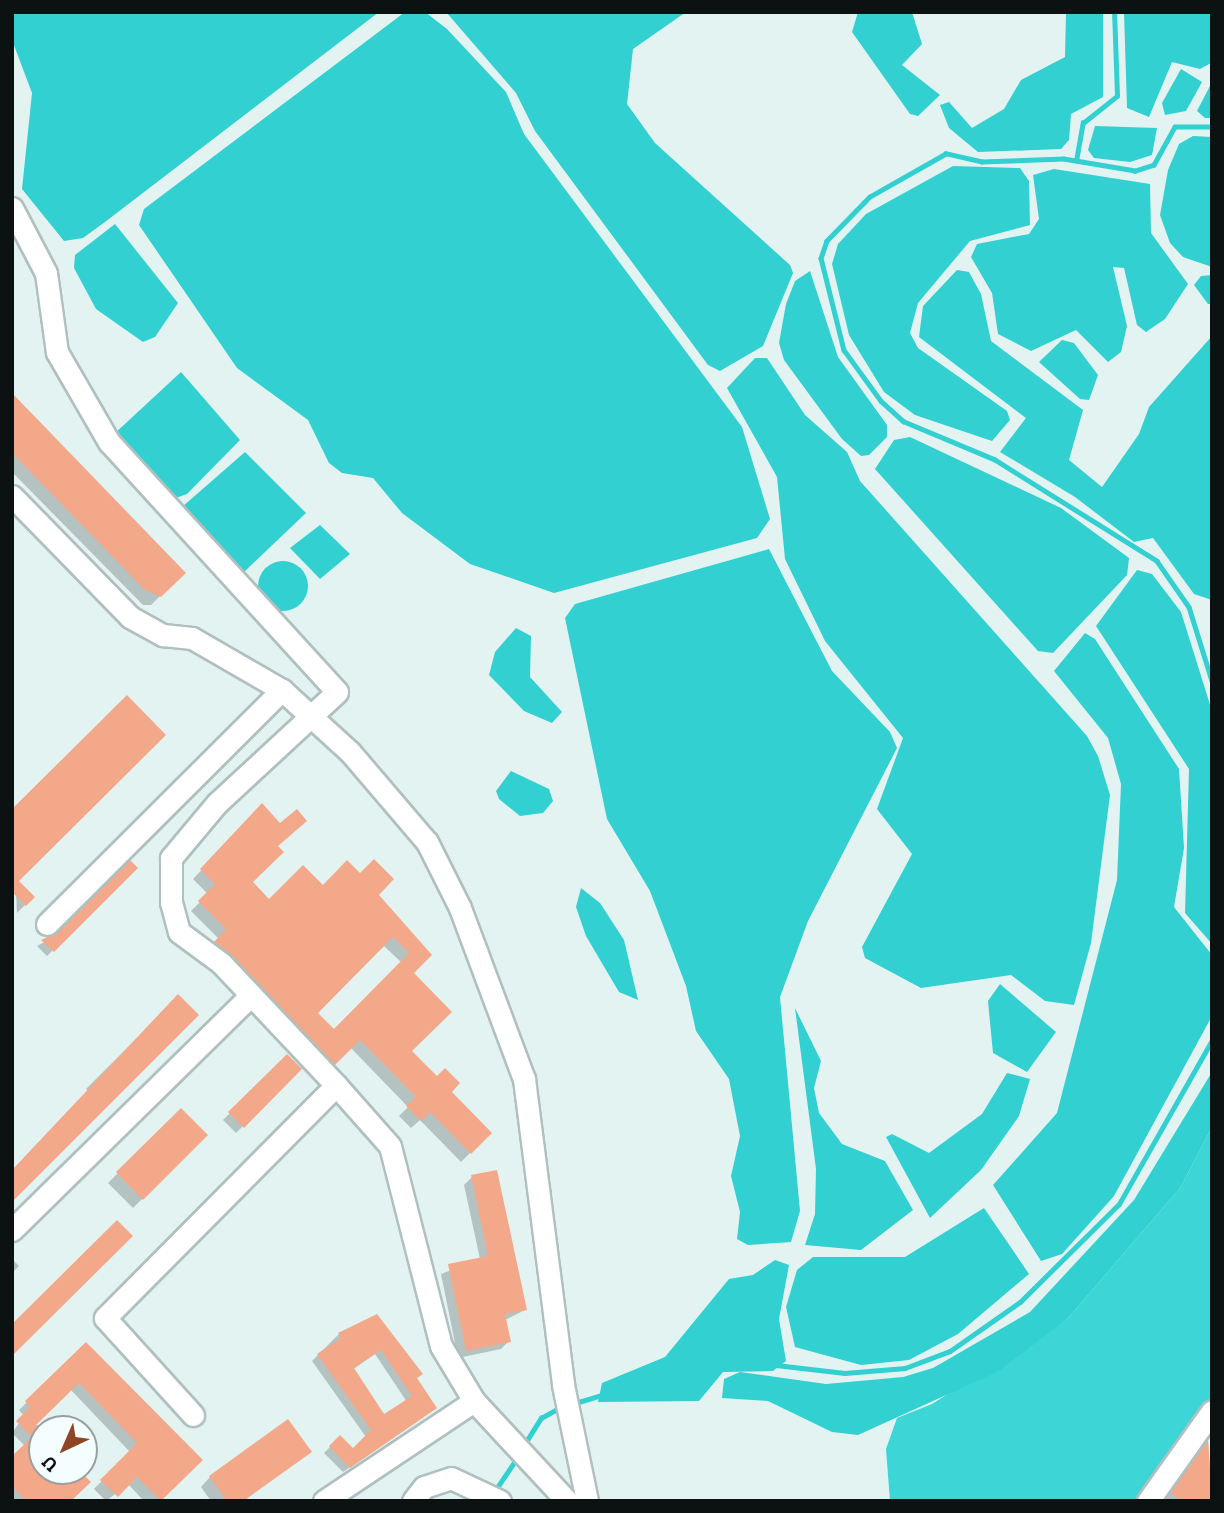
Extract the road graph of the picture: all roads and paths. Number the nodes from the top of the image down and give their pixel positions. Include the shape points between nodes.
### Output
1 (12, 208) edge
2 (12, 496) edge
3 (282, 690) junction
4 (314, 720) junction
5 (47, 924) dead end
6 (251, 995) junction
7 (336, 1085) junction
8 (12, 1230) edge
9 (480, 1407) junction
10 (193, 1415) dead end
11 (1209, 1421) edge
12 (324, 1501) edge
13 (413, 1501) edge
14 (500, 1501) edge
15 (567, 1501) edge
16 (587, 1501) edge
17 (1148, 1501) edge

1 - 4 street via 39,252 52,332 75,388 109,442 337,692
2 - 3 street via 130,617 163,635 192,638
3 - 4 street
3 - 5 street
4 - 6 street via 218,803 171,858 171,902 179,933
4 - 16 street via 351,752 427,842 460,908 524,1079 563,1385
6 - 7 street
6 - 8 street
7 - 9 street via 390,1146 441,1346
7 - 10 street via 105,1318
9 - 12 street
9 - 15 street
11 - 17 street
13 - 14 street via 424,1487 452,1478

